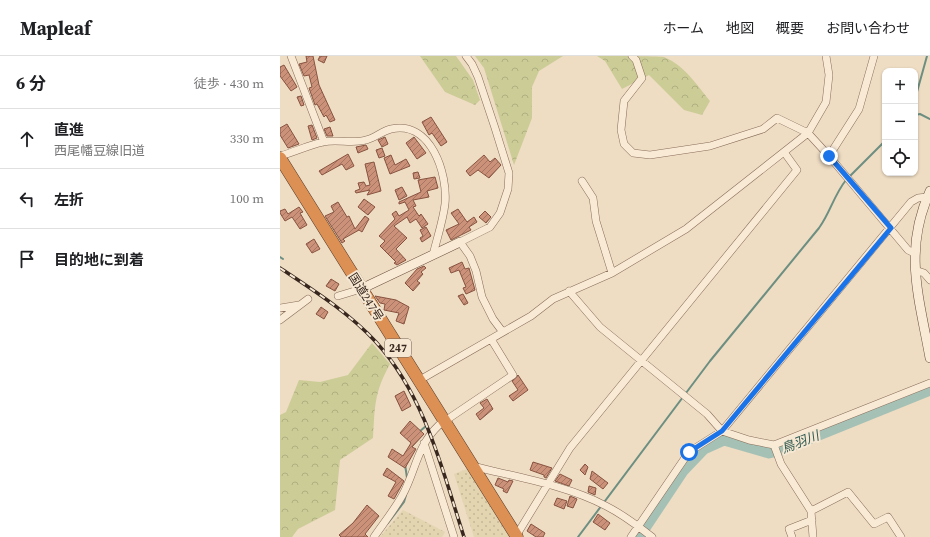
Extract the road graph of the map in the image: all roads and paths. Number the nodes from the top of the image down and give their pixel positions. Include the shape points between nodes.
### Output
1 (291, 56) edge
2 (466, 56) edge
3 (632, 56) edge
4 (826, 56) edge
5 (874, 56) edge
6 (808, 133) junction
7 (324, 142) junction
8 (784, 152) junction
9 (829, 156) junction
10 (280, 157) edge
11 (582, 180) dead end
12 (928, 194) edge
13 (891, 228) junction
14 (460, 242) junction
15 (914, 253) junction
16 (433, 255) junction
17 (915, 270) junction
18 (612, 273) junction
19 (930, 280) edge
20 (361, 288) junction
21 (569, 291) junction
22 (338, 296) dead end
23 (308, 299) dead end
24 (299, 304) junction
25 (280, 308) edge
26 (280, 320) edge
27 (502, 331) junction
28 (491, 339) junction
29 (930, 358) edge
30 (641, 360) junction
31 (418, 381) junction
32 (930, 383) edge
33 (444, 422) junction
34 (722, 431) junction
35 (424, 443) junction
36 (774, 445) junction
37 (470, 465) junction
38 (548, 484) junction
39 (811, 511) junction
40 (812, 520) junction
41 (451, 528) junction
42 (641, 529) junction
43 (516, 536) edge
44 (374, 537) edge
45 (447, 537) edge
46 (454, 537) edge
47 (631, 537) edge
48 (652, 537) edge
49 (792, 537) edge
50 (813, 537) edge
51 (901, 537) edge

1 - 7 street
2 - 14 street via 478,77 509,173 508,189 500,213 490,227
3 - 6 street via 642,78 624,101 621,130 624,144 633,154 650,155 710,146 763,129 777,118
4 - 6 street via 829,75 826,102
5 - 9 street via 859,109
6 - 8 street
6 - 9 street
7 - 10 street
7 - 16 street via 366,140 391,128 408,129 428,140 438,160 445,186 444,210
8 - 18 street via 686,229
8 - 30 street via 797,170
9 - 13 street
10 - 20 highway, 国道247号 / 247
11 - 18 street via 594,198 596,221
12 - 13 street via 911,202
12 - 15 main road via 918,226
13 - 15 street via 908,250
13 - 34 street
14 - 16 main road
14 - 27 street via 470,256 482,297
15 - 17 main road
16 - 20 main road
17 - 19 street via 924,273
17 - 29 main road
18 - 21 street
20 - 22 street
20 - 31 highway, 国道247号 / 247
21 - 27 street
21 - 30 street via 600,326
23 - 24 street
24 - 25 street
24 - 26 street
27 - 28 street
28 - 31 street
28 - 33 street via 513,375
30 - 34 street via 707,414
30 - 38 street via 570,448
31 - 33 highway, 国道247号 / 247
32 - 36 street
33 - 35 street via 430,433
33 - 37 highway, 国道247号 / 247
34 - 36 street
34 - 42 street via 689,452
35 - 41 street
35 - 44 street via 403,496
36 - 39 street via 781,464
37 - 38 street
37 - 43 highway, 国道247号 / 247
38 - 42 street via 607,506
38 - 43 street
39 - 40 street
39 - 51 street via 848,492 874,524 888,517
40 - 49 street via 789,529
40 - 50 street
41 - 45 street
41 - 46 street
42 - 47 street
42 - 48 street

